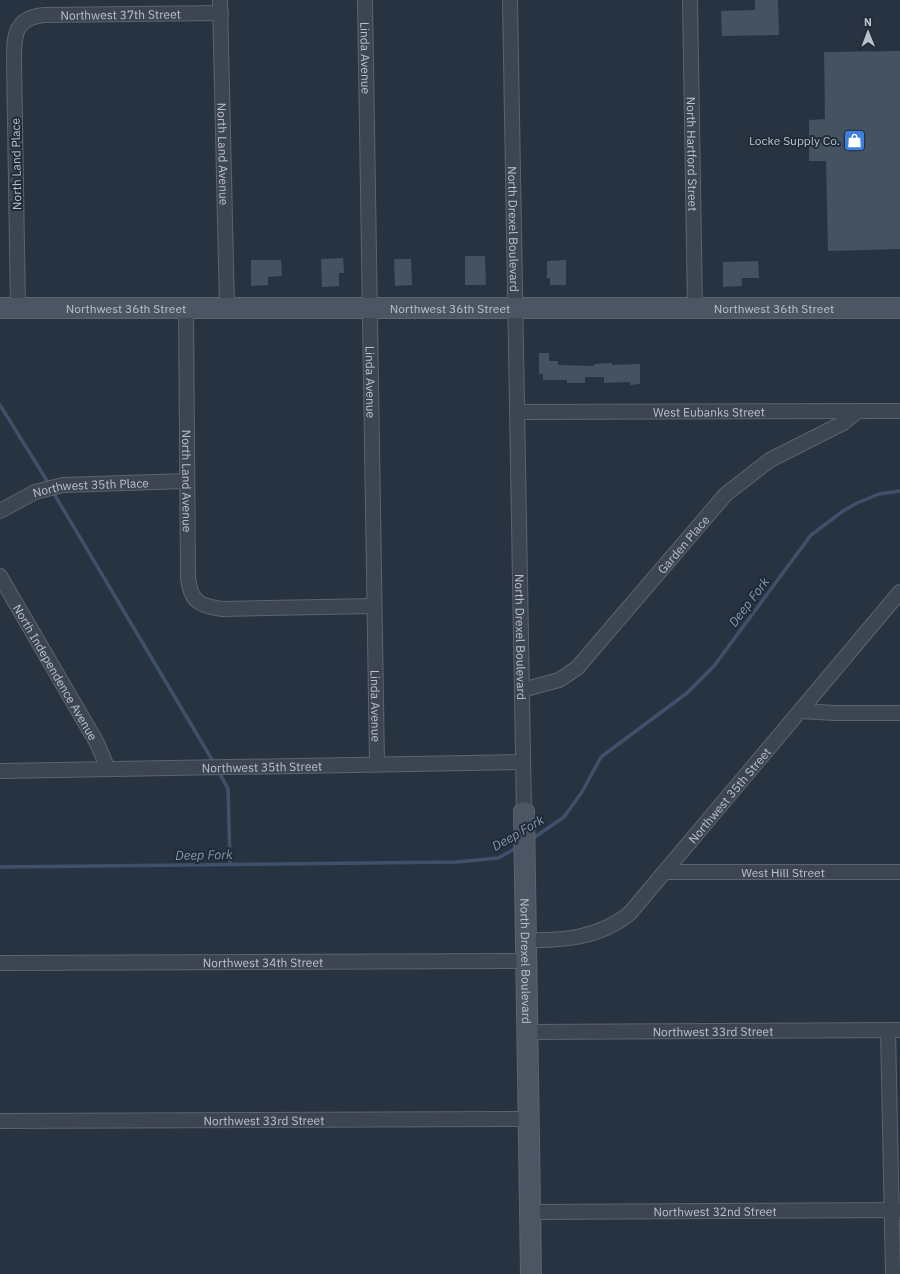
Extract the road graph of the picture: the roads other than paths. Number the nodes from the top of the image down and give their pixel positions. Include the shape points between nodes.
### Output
1 (365, 0) edge
2 (510, 0) edge
3 (690, 0) edge
4 (220, 6) edge
5 (22, 22) joint
6 (9, 308) edge
7 (186, 308) junction
8 (227, 308) junction
9 (370, 308) junction
10 (517, 308) junction
11 (695, 308) junction
12 (900, 308) edge
13 (858, 411) junction
14 (900, 411) edge
15 (518, 412) junction
16 (187, 481) junction
17 (0, 511) edge
18 (0, 576) edge
19 (900, 592) edge
20 (6, 600) edge
21 (374, 606) junction
22 (522, 690) junction
23 (800, 711) junction
24 (900, 713) edge
25 (523, 762) junction
26 (377, 764) junction
27 (108, 769) junction
28 (0, 771) edge
29 (524, 812) joint
30 (665, 872) junction
31 (900, 872) edge
32 (525, 940) junction
33 (525, 961) junction
34 (0, 964) edge
35 (894, 1030) edge
36 (526, 1032) junction
37 (528, 1119) junction
38 (0, 1121) edge
39 (896, 1210) edge
40 (530, 1212) junction
41 (531, 1274) edge
42 (894, 1274) edge

1 - 9 street, Linda Avenue
2 - 10 street, North Drexel Boulevard
3 - 11 street, North Hartford Street
4 - 5 street, Northwest 37th Street via 44,15
4 - 8 street, North Land Avenue
5 - 6 street, North Land Place via 14,37
6 - 7 main road, Northwest 36th Street
7 - 8 main road, Northwest 36th Street
7 - 16 street, North Land Avenue
8 - 9 main road, Northwest 36th Street
9 - 10 main road, Northwest 36th Street
9 - 21 street, Linda Avenue
10 - 11 main road, Northwest 36th Street
10 - 15 street, North Drexel Boulevard
11 - 12 main road, Northwest 36th Street
13 - 14 street, West Eubanks Street
13 - 15 street, West Eubanks Street
13 - 22 street, Garden Place via 843,422 770,460 737,484 711,509 577,668 559,680
15 - 22 street, North Drexel Boulevard
16 - 17 street, Northwest 35th Place via 100,482 59,486 38,492
16 - 21 street, North Land Avenue via 189,588 199,604 222,608
18 - 20 street, North Independence Avenue
19 - 23 street, Northwest 35th Street
20 - 27 street, North Independence Avenue via 97,743
21 - 26 street, Linda Avenue
22 - 25 street, North Drexel Boulevard
23 - 24 street
23 - 30 street, Northwest 35th Street
25 - 26 street, Northwest 35th Street
25 - 29 street, North Drexel Boulevard
26 - 27 street, Northwest 35th Street
27 - 28 street, Northwest 35th Street
29 - 32 main road, North Drexel Boulevard
30 - 31 street, West Hill Street
30 - 32 street, Northwest 35th Street via 630,913 608,928 577,937
32 - 33 main road, North Drexel Boulevard
33 - 34 street, Northwest 34th Street
33 - 36 main road, North Drexel Boulevard
35 - 36 street, Northwest 33rd Street
35 - 39 street
36 - 37 main road, North Drexel Boulevard
37 - 38 street, Northwest 33rd Street
37 - 40 main road, North Drexel Boulevard
39 - 40 street, Northwest 32nd Street
39 - 42 street
40 - 41 main road, North Drexel Boulevard

